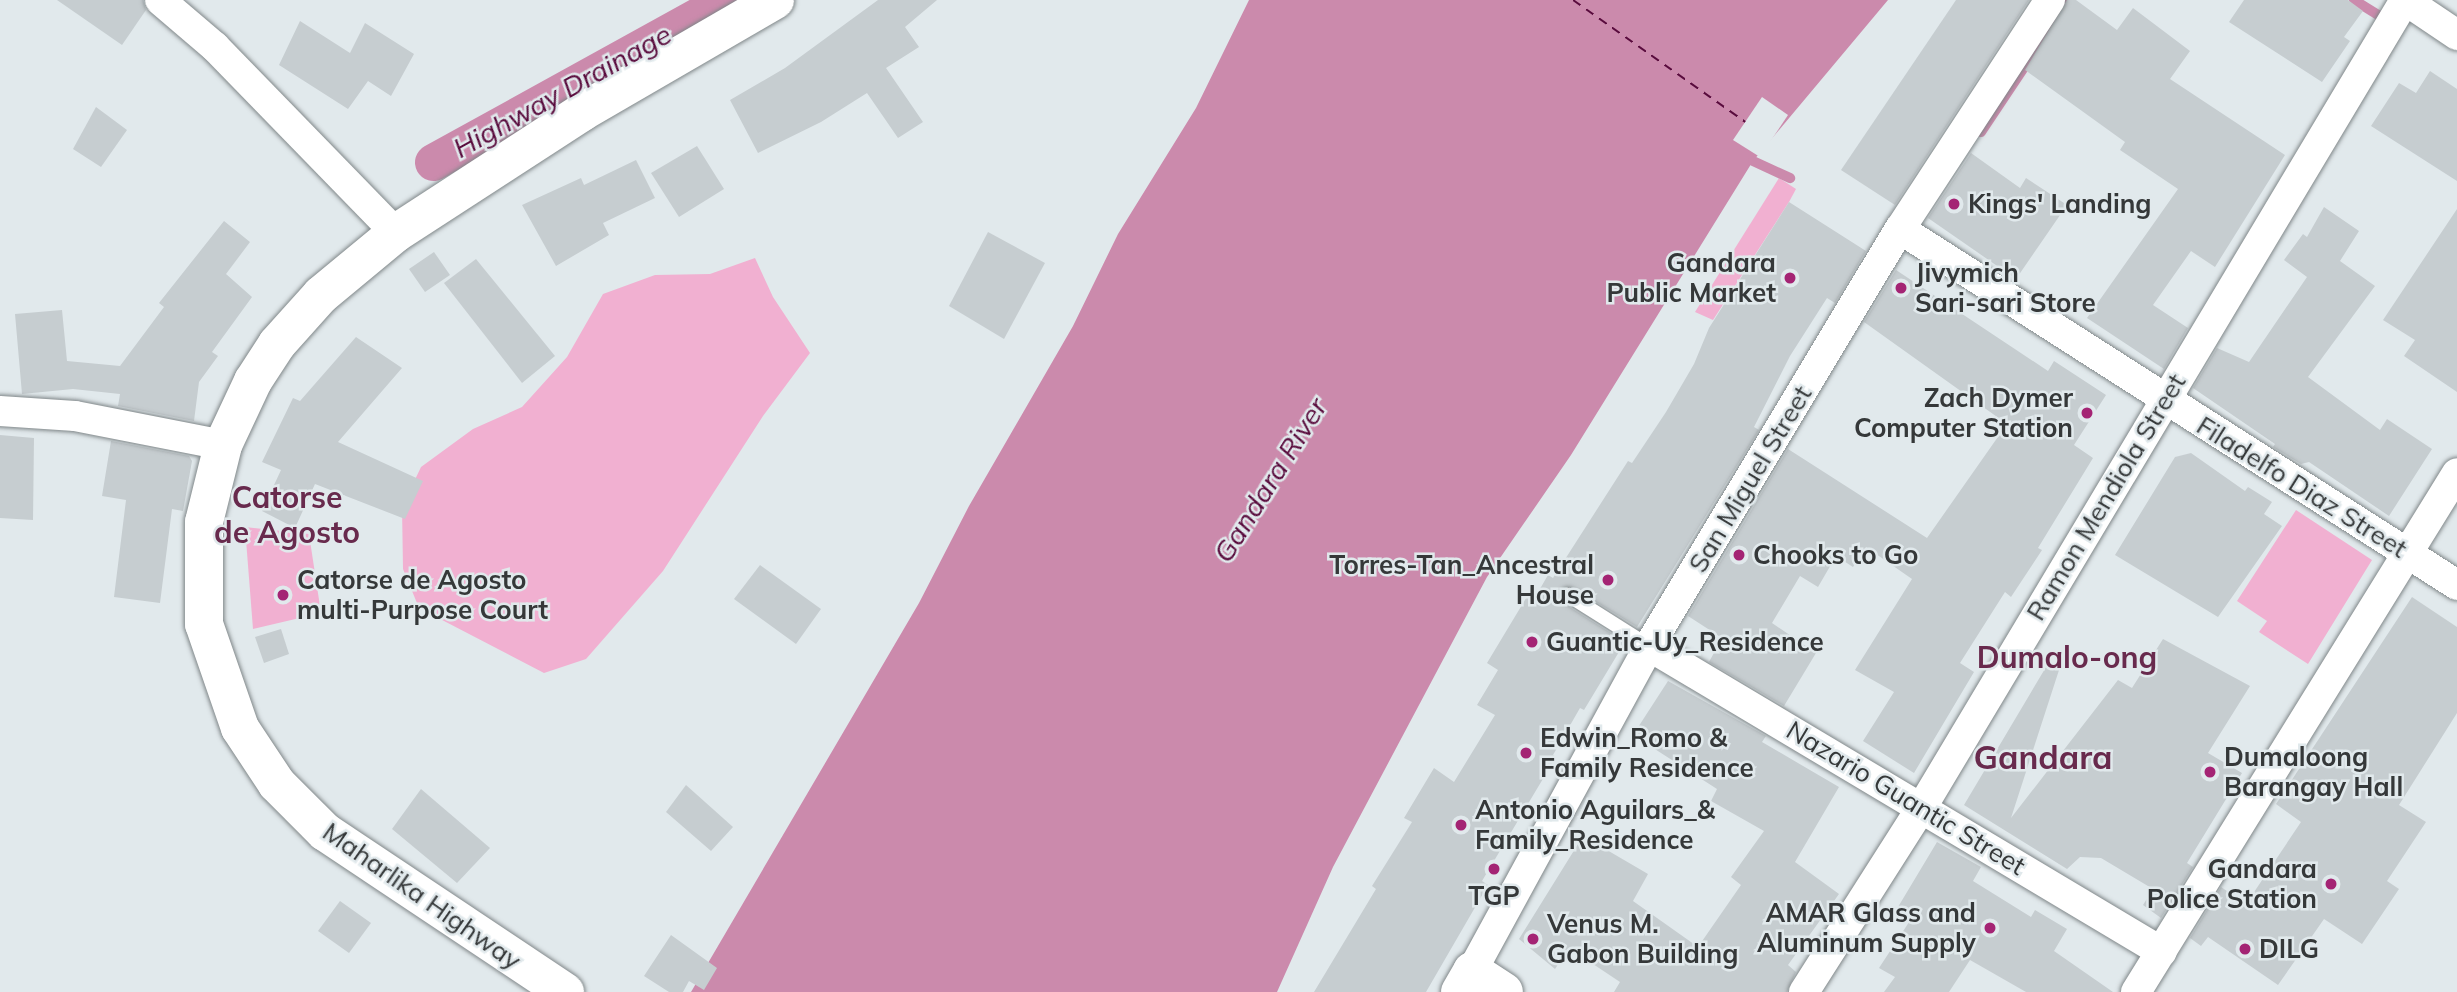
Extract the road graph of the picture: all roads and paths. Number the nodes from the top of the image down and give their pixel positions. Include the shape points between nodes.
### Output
1 (160, 0) edge
2 (775, 0) edge
3 (2050, 0) edge
4 (2405, 0) edge
5 (2457, 35) edge
6 (1900, 229) junction
7 (396, 233) junction
8 (2164, 400) junction
9 (0, 411) edge
10 (223, 445) junction
11 (2457, 473) edge
12 (2406, 552) junction
13 (2457, 585) edge
14 (1568, 595) dead end
15 (1649, 646) junction
16 (1922, 807) junction
17 (2162, 952) junction
18 (1466, 982) edge
19 (552, 984) edge
20 (1504, 992) edge
21 (1804, 992) edge
22 (2136, 992) edge

1 - 7 street via 215,47
2 - 7 main road, Maharlika Highway via 582,112
3 - 6 street, San Miguel Street
4 - 5 street
4 - 8 street, Ramon Mendiola Street
6 - 8 street, Filadelfo Diaz Street
6 - 15 street, San Miguel Street
7 - 10 main road, Maharlika Highway via 321,295 277,344 253,381
8 - 12 street, Filadelfo Diaz Street
8 - 16 street, Ramon Mendiola Street
9 - 10 street via 75,416
10 - 19 main road, Maharlika Highway via 204,522 204,625 240,727 277,784 325,832
11 - 12 street
12 - 13 street, Filadelfo Diaz Street
12 - 17 street
14 - 15 lane
15 - 16 street, Nazario Guantic Street
15 - 18 street, San Miguel Street
16 - 17 street, Nazario Guantic Street
16 - 21 street, Ramon Mendiola Street
17 - 22 street
18 - 20 main road

